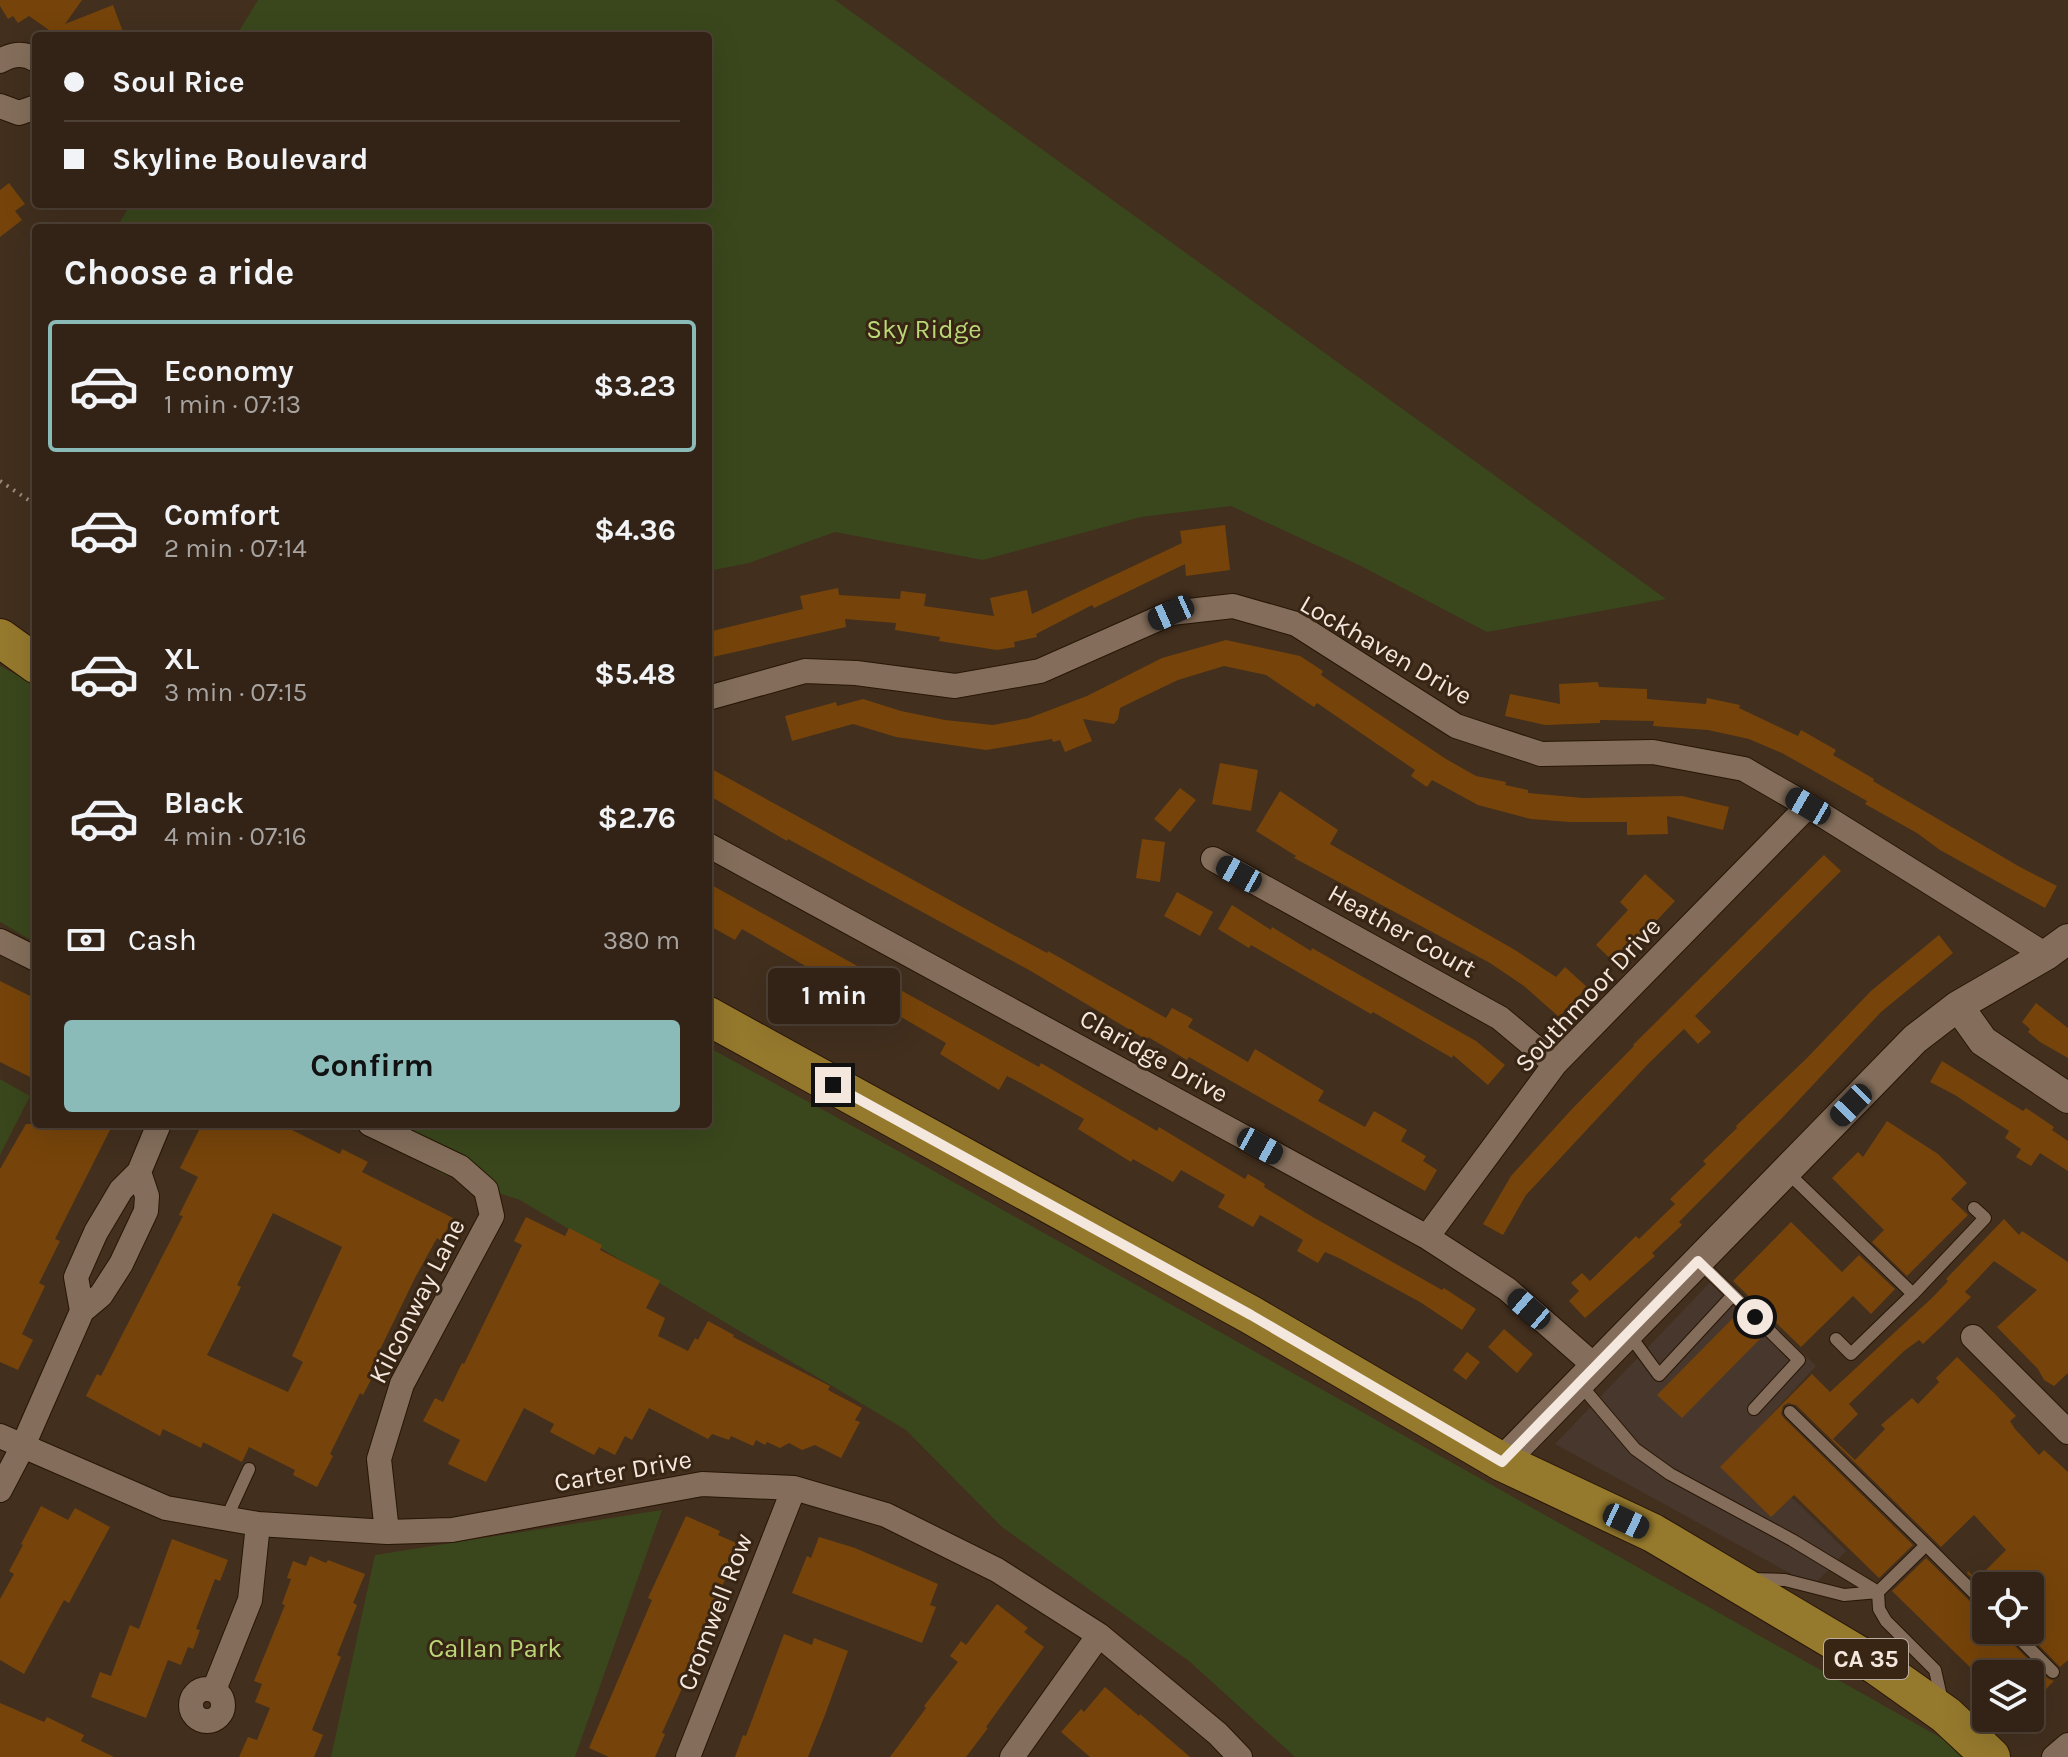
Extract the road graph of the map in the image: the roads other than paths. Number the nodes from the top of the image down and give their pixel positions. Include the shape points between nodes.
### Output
1 (32, 59) edge
2 (0, 61) edge
3 (0, 106) edge
4 (32, 108) edge
5 (0, 638) edge
6 (0, 648) edge
7 (32, 663) edge
8 (32, 664) edge
9 (712, 697) edge
10 (1808, 806) junction
11 (712, 847) edge
12 (1213, 859) dead end
13 (0, 941) edge
14 (2057, 947) edge
15 (32, 957) edge
16 (1958, 1006) junction
17 (712, 1018) edge
18 (1555, 1064) junction
19 (2068, 1098) edge
20 (157, 1128) edge
21 (378, 1128) edge
22 (1786, 1171) junction
23 (139, 1172) junction
24 (1974, 1208) dead end
25 (1427, 1237) junction
26 (1698, 1261) junction
27 (1913, 1294) junction
28 (1733, 1295) junction
29 (82, 1311) junction
30 (1628, 1333) junction
31 (1973, 1337) dead end
32 (1836, 1339) dead end
33 (1587, 1375) junction
34 (1754, 1409) dead end
35 (1790, 1412) dead end
36 (2068, 1432) edge
37 (0, 1436) edge
38 (22, 1448) junction
39 (1502, 1462) junction
40 (249, 1469) dead end
41 (794, 1488) junction
42 (0, 1490) edge
43 (226, 1519) junction
44 (258, 1524) junction
45 (387, 1532) junction
46 (1926, 1545) junction
47 (1729, 1579) junction
48 (1972, 1591) edge
49 (1878, 1592) junction
50 (1099, 1635) junction
51 (2025, 1644) edge
52 (2053, 1672) dead end
53 (214, 1690) dead end
54 (1946, 1715) junction
55 (2068, 1745) edge
56 (688, 1757) edge
57 (1012, 1757) edge
58 (1240, 1757) edge
59 (1991, 1757) edge
60 (2054, 1757) edge

1 - 2 street via 19,54
3 - 4 street via 19,113
5 - 7 main road
6 - 8 main road
9 - 10 street, Lockhaven Drive via 805,671 955,686 998,679 1040,671 1171,613 1233,606 1296,624 1456,726 1541,754 1653,752 1744,769
10 - 14 street, Lockhaven Drive
10 - 18 street, Southmoor Drive
11 - 25 street, Claridge Drive
12 - 18 street, Heather Court via 1500,1018
13 - 15 street
14 - 16 street
16 - 19 street via 1983,1041
16 - 22 street via 1915,1039
17 - 39 main road, CA 35 via 1251,1315
18 - 25 street, Southmoor Drive
20 - 23 street
21 - 45 street, Kilconway Lane via 460,1167 486,1190 492,1216 402,1384 379,1459
22 - 26 street
22 - 27 lane
23 - 29 street via 121,1190 76,1277
23 - 29 street via 146,1211 121,1264 101,1295
24 - 27 lane via 1985,1218
25 - 33 street, Claridge Drive via 1507,1289
26 - 28 lane
26 - 30 street
27 - 32 lane via 1851,1354
28 - 30 lane via 1659,1375
28 - 34 lane via 1799,1360
29 - 38 street
30 - 33 street
31 - 36 street
33 - 39 street
33 - 49 lane via 1635,1449
35 - 46 lane
37 - 38 street, Carter Drive
38 - 42 street
38 - 43 street, Carter Drive via 166,1508
39 - 47 main road, CA 35 via 1653,1533
40 - 43 lane
41 - 45 street, Carter Drive via 702,1484 452,1530
41 - 50 street, Carter Drive via 886,1515 997,1570
41 - 56 street, Cromwell Row
43 - 44 street, Carter Drive
44 - 45 street, Carter Drive
44 - 53 street via 250,1600
46 - 48 lane
46 - 49 lane
47 - 49 lane via 1785,1580 1844,1595
47 - 54 main road, CA 35 via 1877,1666
49 - 54 lane via 1886,1621 1935,1670
50 - 57 street
50 - 58 street, Carter Drive
51 - 52 lane
54 - 59 main road, CA 35
55 - 60 street

